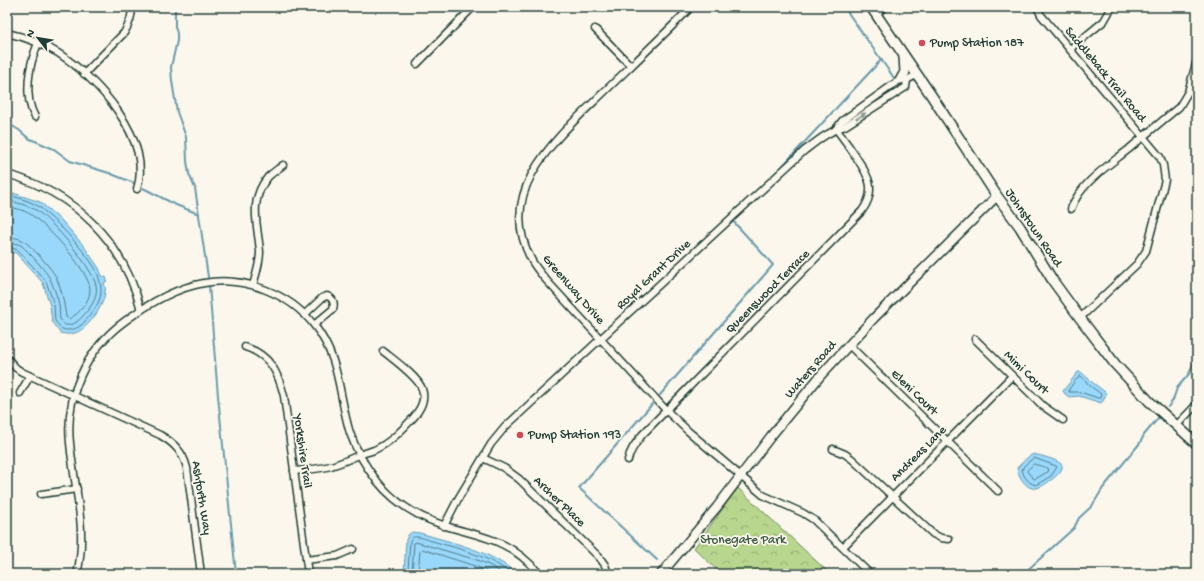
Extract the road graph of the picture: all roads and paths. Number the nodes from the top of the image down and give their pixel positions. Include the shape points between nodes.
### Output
1 (132, 7) edge
2 (473, 7) edge
3 (691, 7) edge
4 (885, 7) edge
5 (1036, 7) edge
6 (1112, 7) edge
7 (873, 10) edge
8 (595, 29) dead end
9 (7, 33) edge
10 (38, 43) junction
11 (1070, 49) junction
12 (904, 55) junction
13 (1197, 60) edge
14 (417, 64) dead end
15 (631, 66) junction
16 (84, 74) junction
17 (916, 75) junction
18 (904, 80) junction
19 (35, 117) dead end
20 (836, 129) junction
21 (1143, 137) junction
22 (283, 165) dead end
23 (7, 174) edge
24 (137, 189) dead end
25 (996, 196) junction
26 (1071, 209) dead end
27 (253, 286) junction
28 (141, 310) junction
29 (304, 315) junction
30 (1080, 318) junction
31 (314, 325) junction
32 (601, 339) junction
33 (976, 339) dead end
34 (849, 345) junction
35 (245, 347) dead end
36 (383, 351) dead end
37 (7, 358) edge
38 (30, 376) junction
39 (1012, 376) junction
40 (20, 393) dead end
41 (74, 396) junction
42 (1197, 404) edge
43 (666, 410) junction
44 (1063, 420) dead end
45 (1176, 426) junction
46 (948, 441) junction
47 (1197, 444) edge
48 (833, 449) dead end
49 (360, 454) junction
50 (483, 458) junction
51 (628, 460) dead end
52 (294, 471) junction
53 (740, 477) junction
54 (77, 489) junction
55 (998, 490) dead end
56 (41, 494) dead end
57 (892, 497) junction
58 (444, 526) junction
59 (949, 539) dead end
60 (843, 547) junction
61 (353, 549) dead end
62 (306, 560) junction
63 (77, 574) edge
64 (201, 574) edge
65 (308, 574) edge
66 (540, 574) edge
67 (608, 574) edge
68 (661, 574) edge
69 (870, 574) edge

1 - 16 street via 131,18 124,33
2 - 14 street
3 - 15 street, Greenway Drive
4 - 7 street
5 - 11 street, Saddleback Trail Road
6 - 11 street via 1104,21
7 - 12 main road, Johnstown Road
8 - 15 street
9 - 10 street
10 - 16 street via 59,54
10 - 19 street via 29,74 29,101
11 - 21 street, Saddleback Trail Road
12 - 17 main road, Johnstown Road
12 - 18 main road
13 - 21 street, Saddleback Trail Road via 1184,101
15 - 32 street, Greenway Drive via 542,156 527,184 520,209 521,230 532,261 547,281
16 - 24 street via 114,106 133,138 140,164
17 - 18 street, Royal Grant Drive
17 - 25 main road, Johnstown Road
18 - 20 street, Royal Grant Drive via 842,121
20 - 32 street, Royal Grant Drive via 804,151
20 - 43 street, Queenswood Terrace via 867,173 870,192 866,205
21 - 26 street via 1096,176 1083,189
21 - 30 street, Saddleback Trail Road via 1160,157 1165,177 1146,251 1138,264
22 - 27 street via 260,189 256,202 260,258
23 - 28 street via 53,192 96,226 124,265
25 - 30 main road, Johnstown Road via 1020,227 1053,281
25 - 34 street, Waters Road
27 - 28 street via 220,282 194,285 166,295
27 - 29 street via 278,296
28 - 41 street via 118,326 98,347 85,367
29 - 31 street
29 - 31 street via 322,298 331,298 334,303 333,309
30 - 45 main road, Johnstown Road via 1115,364
31 - 49 street via 333,359 350,432
32 - 43 street, Greenway Drive
32 - 50 street, Royal Grant Drive via 505,427
33 - 39 street, Mimi Court
34 - 46 street, Eleni Court
34 - 53 street, Waters Road via 810,388
35 - 52 street, Yorkshire Trail via 263,356 277,374 284,396
36 - 49 street via 420,384 424,395 423,404 405,428 392,440
37 - 38 street, Ashforth Way via 16,368
38 - 40 street
38 - 41 street, Ashforth Way
39 - 44 street, Mimi Court via 1043,406
39 - 46 street, Andreas Lane
41 - 54 street via 69,432
41 - 64 street, Ashforth Way via 160,435 180,451 187,468
42 - 45 street
43 - 51 street, Queenswood Terrace via 642,435
43 - 53 street, Greenway Drive
45 - 47 main road, Johnstown Road
46 - 55 street, Eleni Court
46 - 57 street, Andreas Lane
48 - 57 street via 852,459
49 - 52 street via 330,466
49 - 58 street via 377,481 398,501 422,517
50 - 58 street, Royal Grant Drive
50 - 67 street, Archer Place via 519,479 599,557
52 - 62 street, Yorkshire Trail
53 - 60 street, Greenway Drive via 763,495 809,516
53 - 68 street, Waters Road
54 - 56 street
54 - 63 street via 82,531
57 - 59 street via 933,534
57 - 60 street, Andreas Lane
58 - 66 street via 504,545
60 - 69 street, Greenway Drive
61 - 62 street via 337,556
62 - 65 street, Yorkshire Trail

